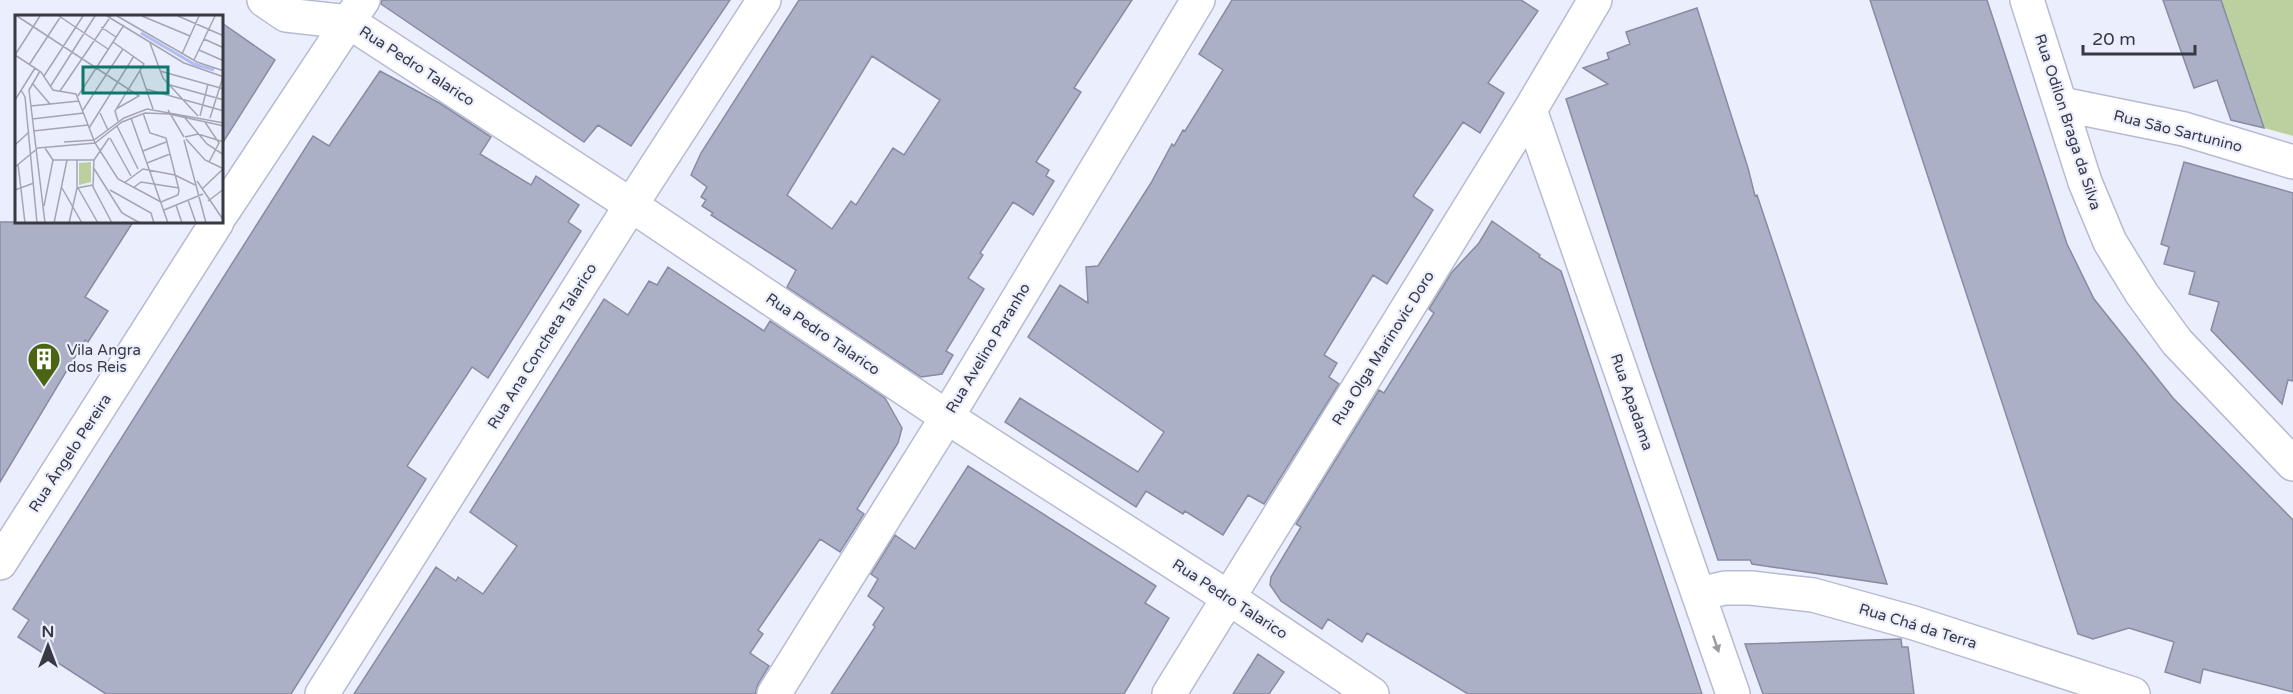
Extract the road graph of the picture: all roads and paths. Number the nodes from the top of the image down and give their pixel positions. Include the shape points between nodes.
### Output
1 (264, 0) edge
2 (764, 0) edge
3 (1198, 0) edge
4 (1595, 0) edge
5 (2027, 0) edge
6 (356, 11) edge
7 (2061, 104) junction
8 (1530, 110) junction
9 (2293, 162) edge
10 (631, 205) junction
11 (224, 210) edge
12 (216, 224) edge
13 (947, 417) junction
14 (2291, 459) edge
15 (0, 563) edge
16 (1698, 594) junction
17 (1229, 598) junction
18 (322, 694) edge
19 (774, 694) edge
20 (1169, 694) edge
21 (1372, 694) edge
22 (1733, 694) edge
23 (2133, 694) edge

1 - 6 street, Rua Pedro Talarico via 286,15
2 - 10 street, Rua Ana Concheta Talarico
3 - 13 street, Rua Avelino Paranho
4 - 8 street, Rua Olga Marinovic Doro
5 - 7 street, Rua Odilon Braga da Silva
6 - 10 street, Rua Pedro Talarico
6 - 11 street
7 - 9 street, Rua São Sartunino via 2184,129
7 - 14 street, Rua Odilon Braga da Silva via 2085,182 2110,242 2142,294 2177,342
8 - 16 street, Rua Apadama
8 - 17 street, Rua Olga Marinovic Doro
10 - 13 street, Rua Pedro Talarico
10 - 18 street, Rua Ana Concheta Talarico
12 - 15 street, Rua Ângelo Pereira
13 - 17 street, Rua Pedro Talarico
13 - 19 street, Rua Avelino Paranho
16 -> 22 street, Rua Apadama
16 - 23 street, Rua Chá da Terra via 1752,588 1813,595 1914,622
17 - 20 street, Rua Olga Marinovic Doro
17 - 21 street, Rua Pedro Talarico

